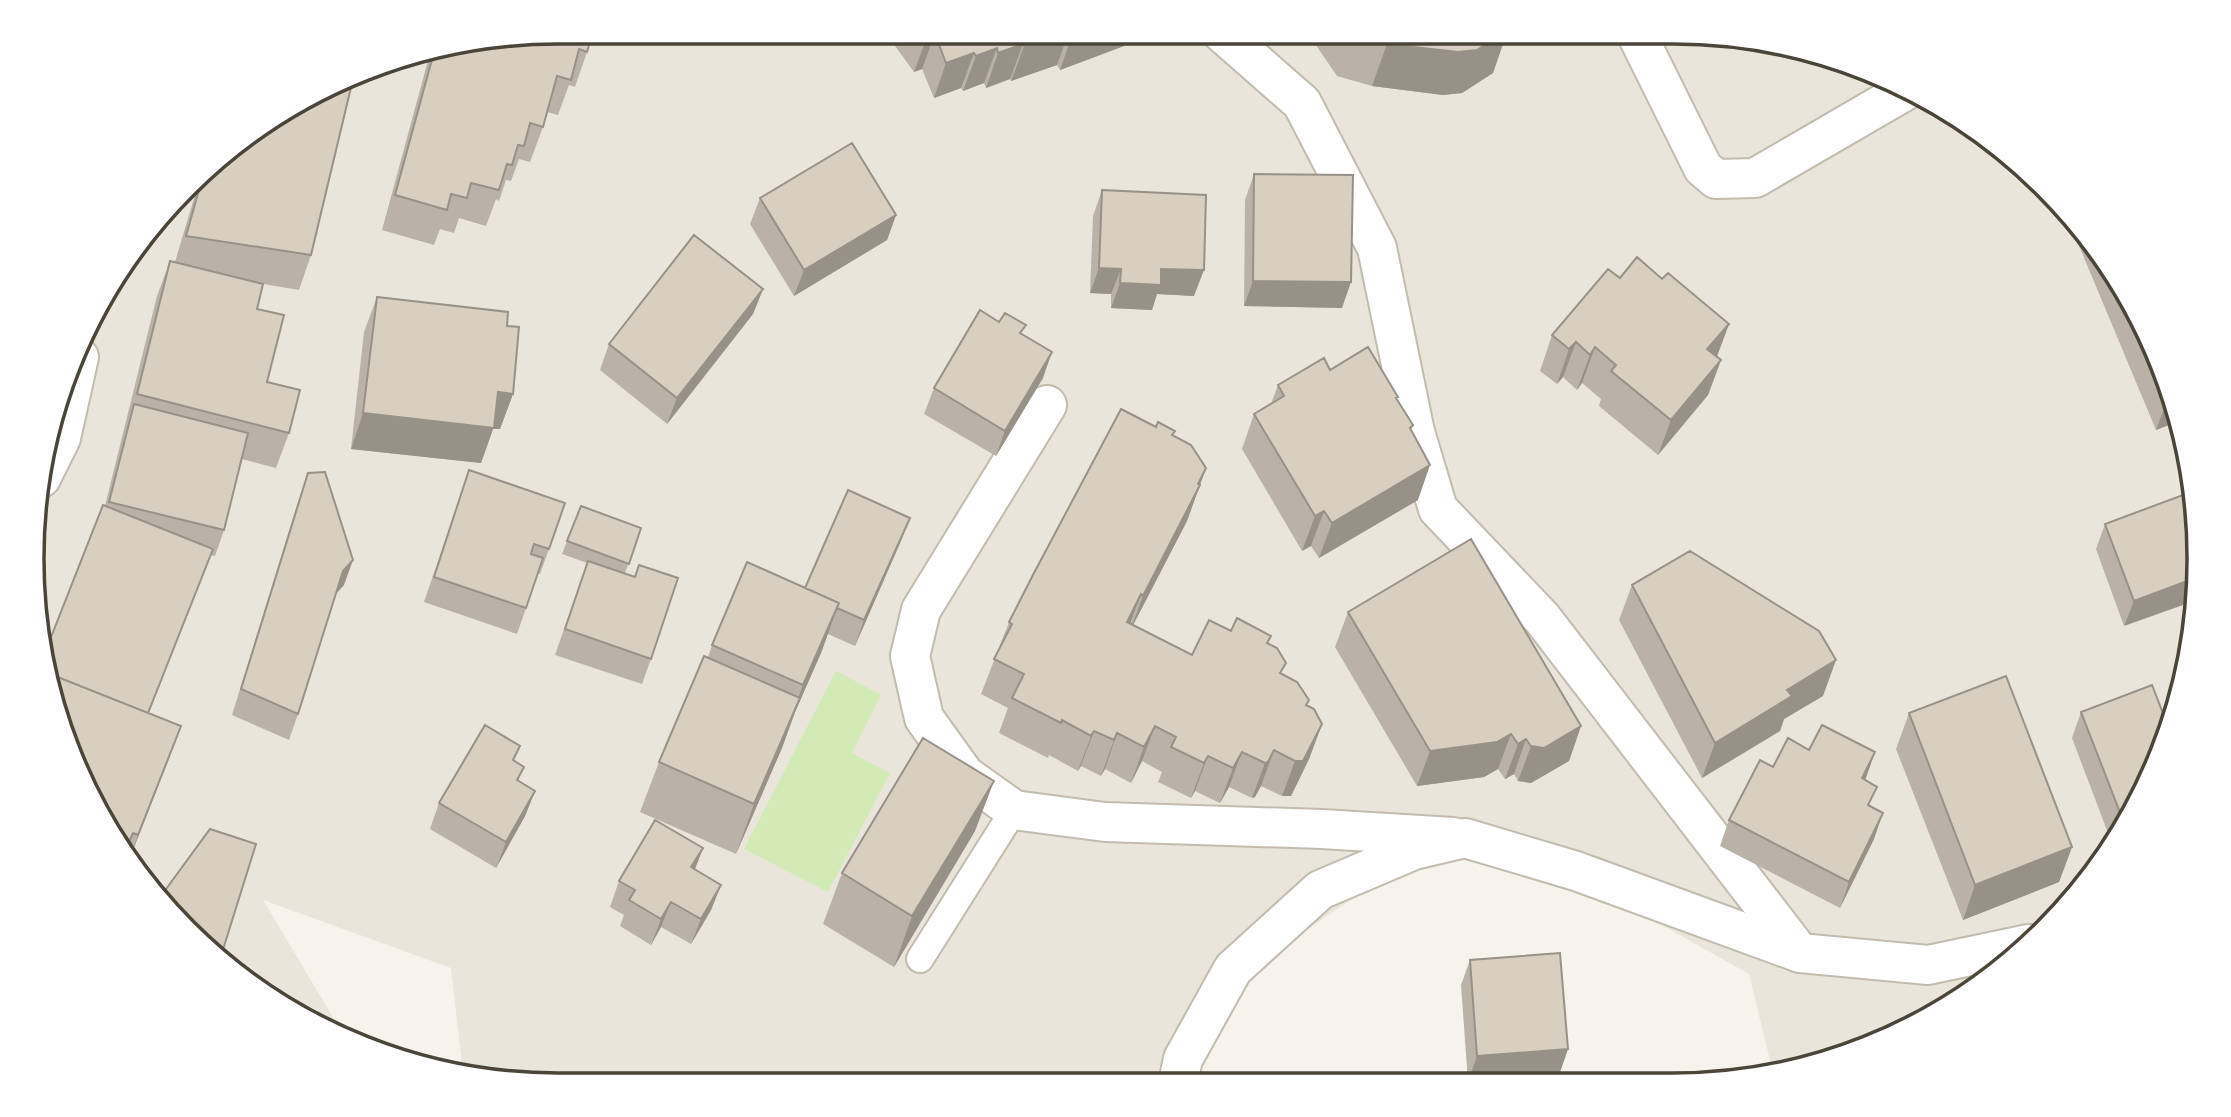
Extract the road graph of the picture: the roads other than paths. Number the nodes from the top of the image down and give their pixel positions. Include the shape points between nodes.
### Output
1 (1235, 44) edge
2 (1641, 44) edge
3 (1898, 96) edge
4 (71, 393) edge
5 (1047, 405) dead end
6 (56, 448) edge
7 (1014, 810) junction
8 (1465, 838) junction
9 (2010, 948) edge
10 (1800, 953) junction
11 (920, 959) edge
12 (1180, 1073) edge

1 - 10 street via 1302,103 1377,247 1415,432 1438,509 1542,618
2 - 3 street via 1703,168 1716,179 1755,178
4 - 6 street
5 - 7 street via 921,610 910,656 924,718 965,775
7 - 8 street via 1105,822
7 - 11 lane
8 - 10 street via 1576,871
8 - 12 street via 1414,850 1320,890 1233,969 1183,1059
9 - 10 street via 1928,965

